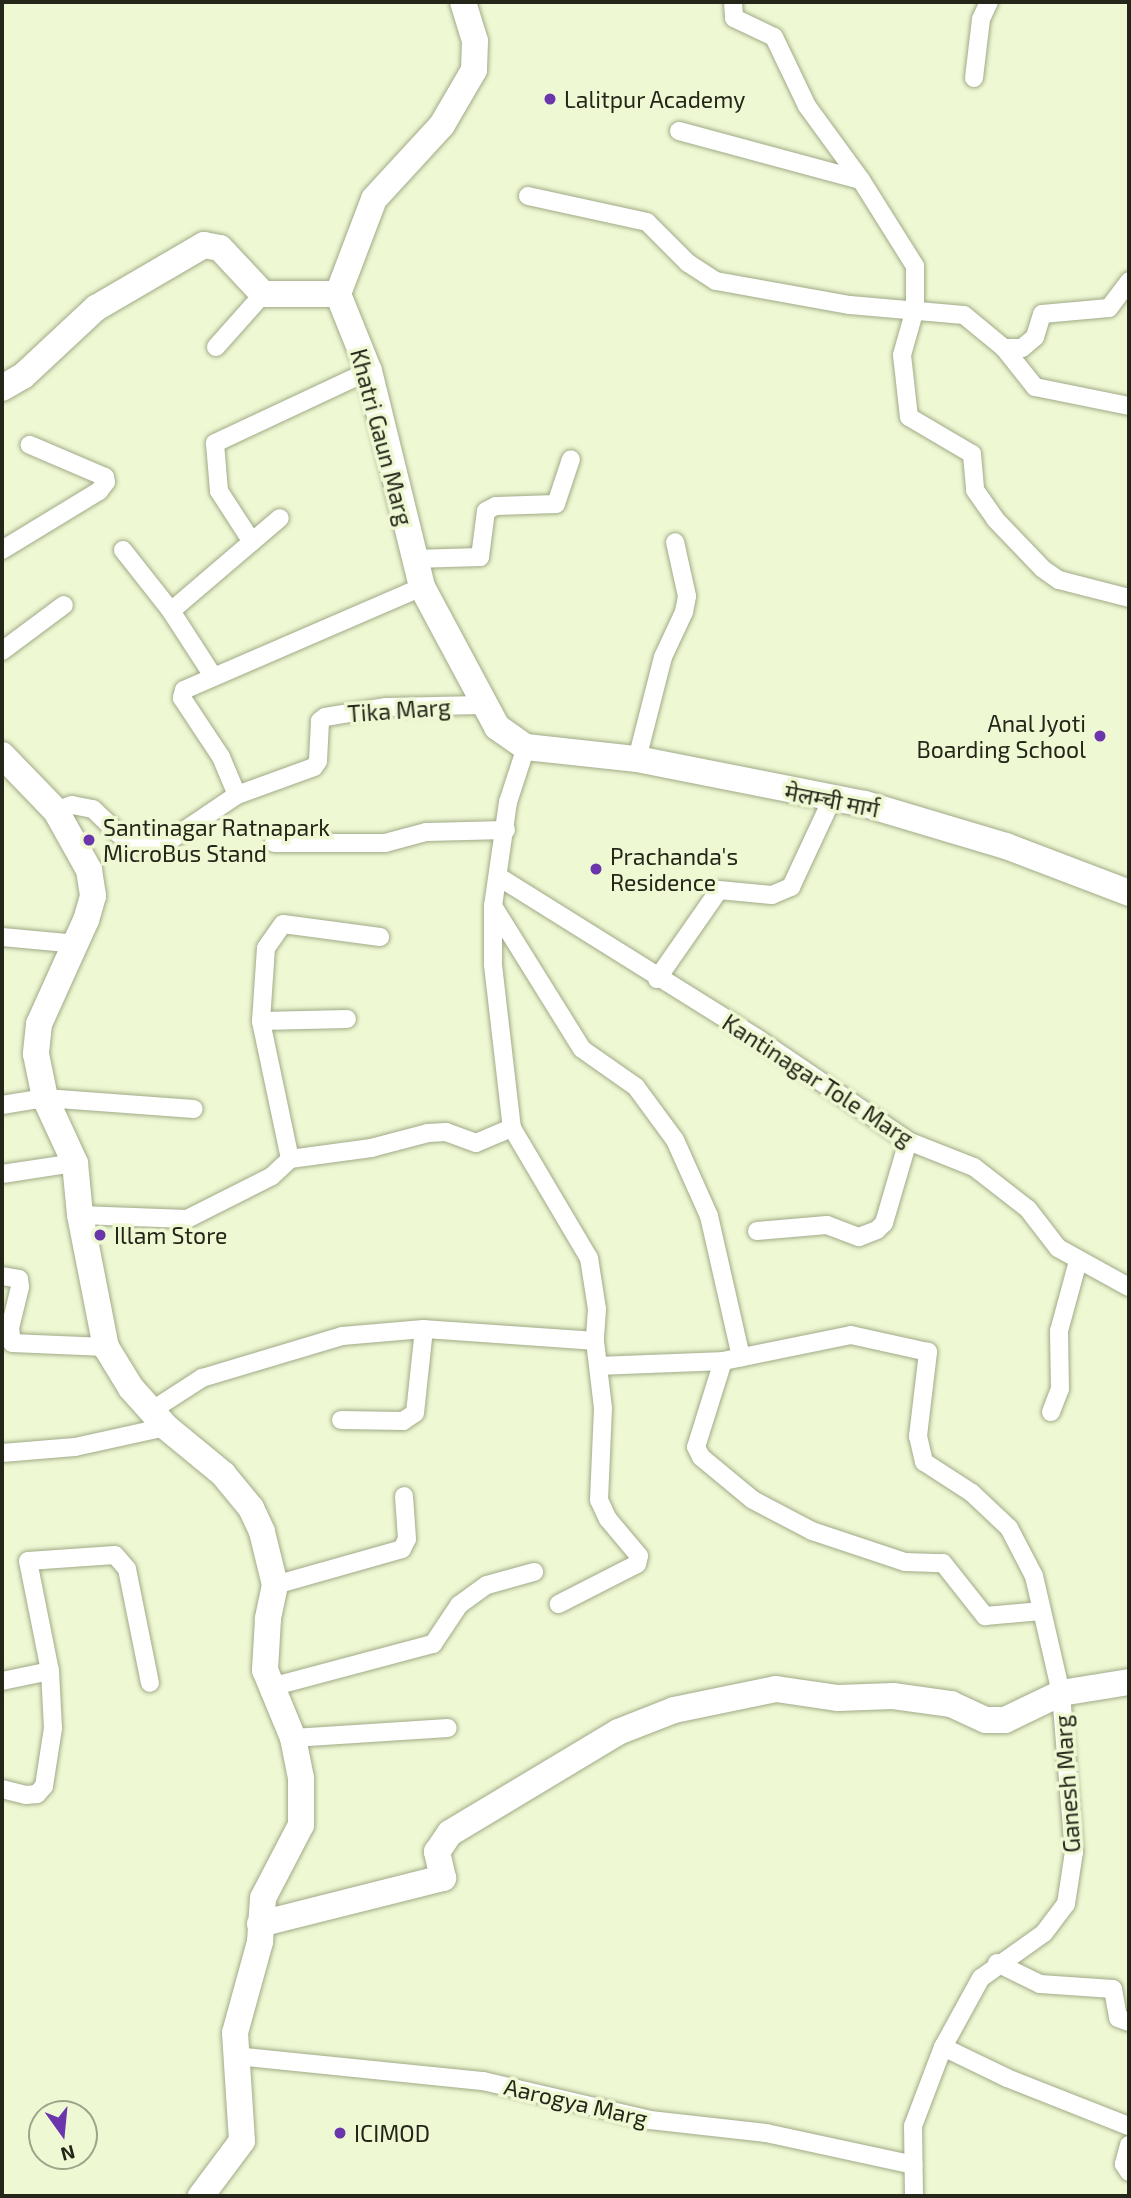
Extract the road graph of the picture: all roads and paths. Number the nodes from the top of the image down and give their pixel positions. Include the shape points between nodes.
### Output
1 (733, 2) edge
2 (989, 2) edge
3 (464, 3) edge
4 (974, 78) dead end
5 (679, 131) dead end
6 (861, 180) junction
7 (528, 196) dead end
8 (1129, 281) edge
9 (263, 294) junction
10 (338, 294) junction
11 (915, 309) junction
12 (216, 347) dead end
13 (1004, 348) junction
14 (369, 371) junction
15 (2, 388) edge
16 (1129, 406) edge
17 (30, 445) dead end
18 (571, 459) dead end
19 (280, 518) dead end
20 (252, 542) junction
21 (676, 542) dead end
22 (2, 550) edge
23 (123, 550) dead end
24 (414, 559) junction
25 (422, 587) junction
26 (1129, 598) edge
27 (64, 605) dead end
28 (172, 611) junction
29 (2, 651) edge
30 (213, 676) junction
31 (484, 705) junction
32 (526, 747) junction
33 (2, 755) edge
34 (636, 759) junction
35 (237, 795) junction
36 (833, 797) junction
37 (56, 811) junction
38 (506, 830) junction
39 (274, 843) dead end
40 (499, 877) junction
41 (1129, 893) edge
42 (493, 906) junction
43 (2, 937) edge
44 (380, 937) dead end
45 (78, 944) junction
46 (657, 979) junction
47 (347, 1019) dead end
48 (261, 1021) junction
49 (46, 1098) junction
50 (2, 1105) edge
51 (194, 1109) dead end
52 (512, 1128) junction
53 (908, 1141) junction
54 (289, 1159) junction
55 (75, 1163) junction
56 (2, 1174) edge
57 (80, 1215) junction
58 (757, 1231) dead end
59 (1078, 1261) junction
60 (2, 1276) edge
61 (1129, 1287) edge
62 (424, 1329) junction
63 (595, 1341) junction
64 (106, 1347) junction
65 (732, 1359) junction
66 (600, 1366) junction
67 (1051, 1412) dead end
68 (159, 1419) junction
69 (341, 1420) dead end
70 (2, 1453) edge
71 (404, 1496) dead end
72 (534, 1573) dead end
73 (275, 1585) junction
74 (559, 1604) dead end
75 (1042, 1611) junction
76 (50, 1671) junction
77 (2, 1681) edge
78 (150, 1682) dead end
79 (1129, 1682) edge
80 (271, 1687) junction
81 (1061, 1693) junction
82 (448, 1728) dead end
83 (293, 1738) junction
84 (2, 1789) edge
85 (260, 1924) junction
86 (997, 1963) junction
87 (1129, 2022) edge
88 (943, 2047) junction
89 (236, 2056) junction
90 (1129, 2126) edge
91 (1129, 2145) edge
92 (914, 2165) junction
93 (1129, 2172) edge
94 (201, 2196) edge
95 (914, 2196) edge

1 - 6 street via 734,18 774,37 807,106
2 - 4 street via 981,19
3 - 10 main road via 475,41 474,70 442,125 374,199
5 - 6 street
6 - 11 street via 915,266
7 - 11 street via 647,222 688,263 716,281 837,303
8 - 13 street via 1109,308 1042,313 1035,337 1022,348
9 - 10 main road
9 - 12 street
9 - 15 main road via 220,248 204,245 96,308 23,376
10 - 14 main road, Khatri Gaun Marg
11 - 13 street via 964,315
11 - 26 street via 902,355 909,417 971,454 975,490 995,519 1043,569 1059,580
13 - 16 street via 1035,387
14 - 20 street via 215,443 219,491
14 - 24 main road, Khatri Gaun Marg
17 - 22 street via 105,477 106,482 99,491
18 - 24 street via 556,504 496,506 486,511 480,556
19 - 20 street
20 - 28 street
21 - 34 street via 687,596 663,657
23 - 28 street
24 - 25 main road, Khatri Gaun Marg
25 - 30 street
25 - 31 main road, Khatri Gaun Marg
27 - 29 street
28 - 30 street
30 - 35 street via 184,690 182,698 221,757
31 - 32 main road, Khatri Gaun Marg via 497,727
31 - 35 street, Tika Marg via 386,706 325,717 320,721 314,767
32 - 34 main road, मेलम्ची मार्ग
32 - 38 street via 508,802
33 - 37 main road
34 - 36 main road, मेलम्ची मार्ग
35 - 37 street, Tika Marg via 166,843 147,848 119,834 93,809 72,805
36 - 41 main road, मेलम्ची मार्ग via 946,826
36 - 46 street via 791,887 772,895 719,890
37 - 45 main road via 89,870 93,896
38 - 39 street via 426,832 386,843
38 - 40 street
40 - 42 street
40 - 46 street, Kantinagar Tole Marg
42 - 52 street via 493,965
42 - 65 street via 582,1048 636,1087 675,1140 709,1216
43 - 45 street
44 - 48 street via 283,924 266,947
45 - 49 main road via 39,1024 36,1054
46 - 53 street, Kantinagar Tole Marg via 761,1041
47 - 48 street
48 - 54 street
49 - 50 street
49 - 51 street
49 - 55 main road
52 - 54 street via 476,1143 446,1132 428,1133 370,1148
52 - 63 street via 589,1258 597,1309
53 - 58 street via 884,1223 877,1230 859,1237 827,1225
53 - 59 street, Kantinagar Tole Marg via 975,1167 1028,1209 1058,1248
54 - 57 street via 272,1176 187,1219
55 - 56 street
55 - 57 main road
57 - 64 main road
59 - 61 street, Kantinagar Tole Marg
59 - 67 street via 1059,1331 1060,1389
60 - 64 street via 19,1279 10,1328 12,1343
62 - 63 street
62 - 68 street via 342,1336 202,1378
62 - 69 street via 415,1413 403,1421
63 - 66 street
64 - 68 main road via 131,1388
65 - 66 street
65 - 75 street via 696,1447 701,1457 753,1500 813,1531 905,1562 943,1563 985,1616
65 - 75 street, Ganesh Marg via 851,1335 928,1352 918,1436 924,1462 972,1493 1009,1528 1034,1576
66 - 74 street via 599,1500 639,1556 637,1564
68 - 70 street via 75,1447
68 - 73 main road via 223,1474 251,1508
71 - 73 street via 407,1539 401,1549
72 - 80 street via 487,1585 468,1598 433,1644
73 - 80 main road via 265,1670
75 - 81 street, Ganesh Marg
76 - 77 street
76 - 78 street via 28,1561 115,1555 127,1569
76 - 84 street via 52,1728 44,1786 37,1794 26,1795
79 - 81 main road
80 - 83 main road
81 - 85 main road via 1005,1720 986,1720 951,1704 893,1696 838,1698 776,1689 674,1710 618,1732 450,1833 437,1852 443,1878
81 - 86 street, Ganesh Marg via 1074,1852 1066,1904 1044,1933
82 - 83 street
83 - 85 main road via 301,1778 301,1825 263,1898
85 - 89 main road via 260,1942 236,2033
86 - 87 street via 1041,1984 1113,1989 1118,2018
86 - 88 street, Ganesh Marg via 981,1979
88 - 90 street via 1007,2078
88 - 92 street, Ganesh Marg via 917,2108
89 - 92 street, Aarogya Marg via 483,2081 650,2120 766,2133
89 - 94 main road via 242,2141
91 - 93 street via 1124,2164
92 - 95 street, Ganesh Marg

